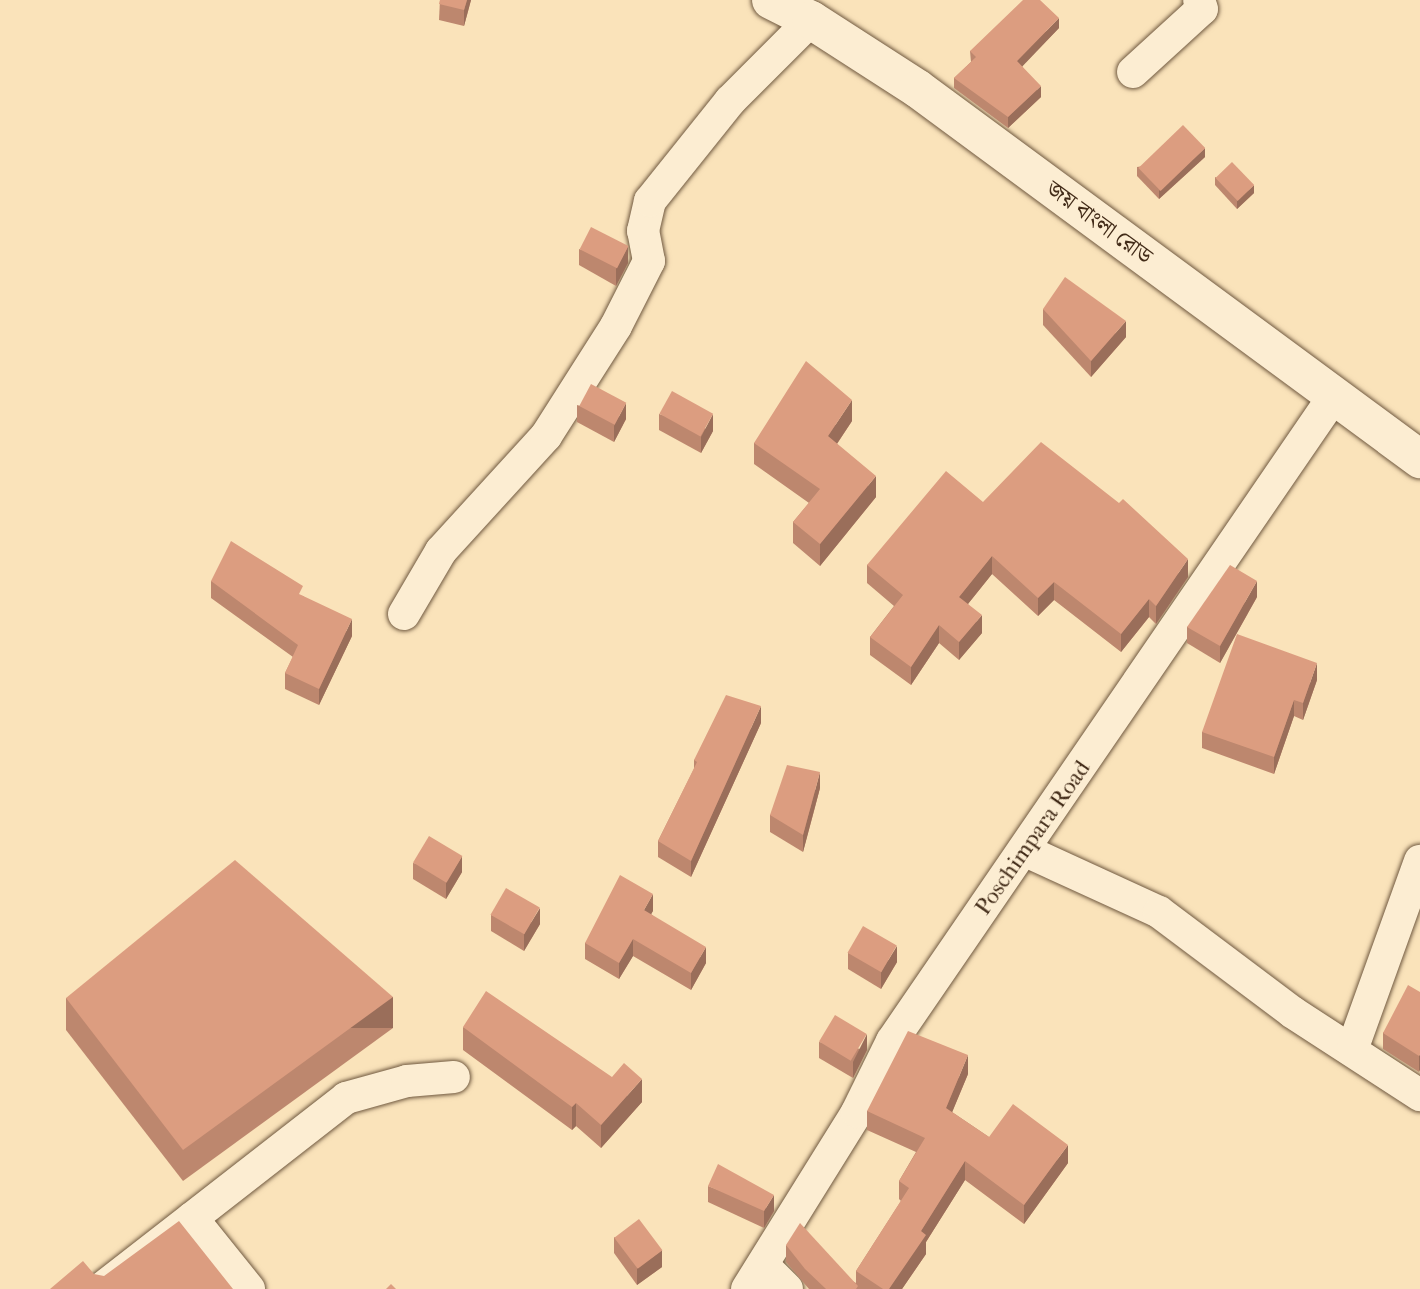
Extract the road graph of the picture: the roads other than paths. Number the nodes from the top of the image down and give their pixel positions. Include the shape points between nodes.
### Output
1 (771, 0) edge
2 (1199, 0) edge
3 (811, 20) junction
4 (1133, 72) dead end
5 (1334, 396) junction
6 (1420, 459) edge
7 (404, 614) dead end
8 (1026, 851) junction
9 (1420, 861) edge
10 (1353, 1047) junction
11 (454, 1077) dead end
12 (1420, 1095) edge
13 (192, 1217) junction
14 (766, 1282) edge
15 (101, 1289) edge
16 (248, 1289) edge

1 - 3 street, জয় বাংলা রোড
2 - 4 street via 1202,9
3 - 5 street, জয় বাংলা রোড via 918,89
3 - 7 street via 730,101 650,201 643,232 649,261 616,326 546,436 441,551
5 - 6 street, জয় বাংলা রোড
5 - 8 street, Poschimpara Road
8 - 10 street via 1159,912 1292,1012
8 - 14 street, Poschimpara Road via 892,1041
9 - 10 street
10 - 12 street
11 - 13 street via 407,1081 346,1098
13 - 15 street
13 - 16 street

